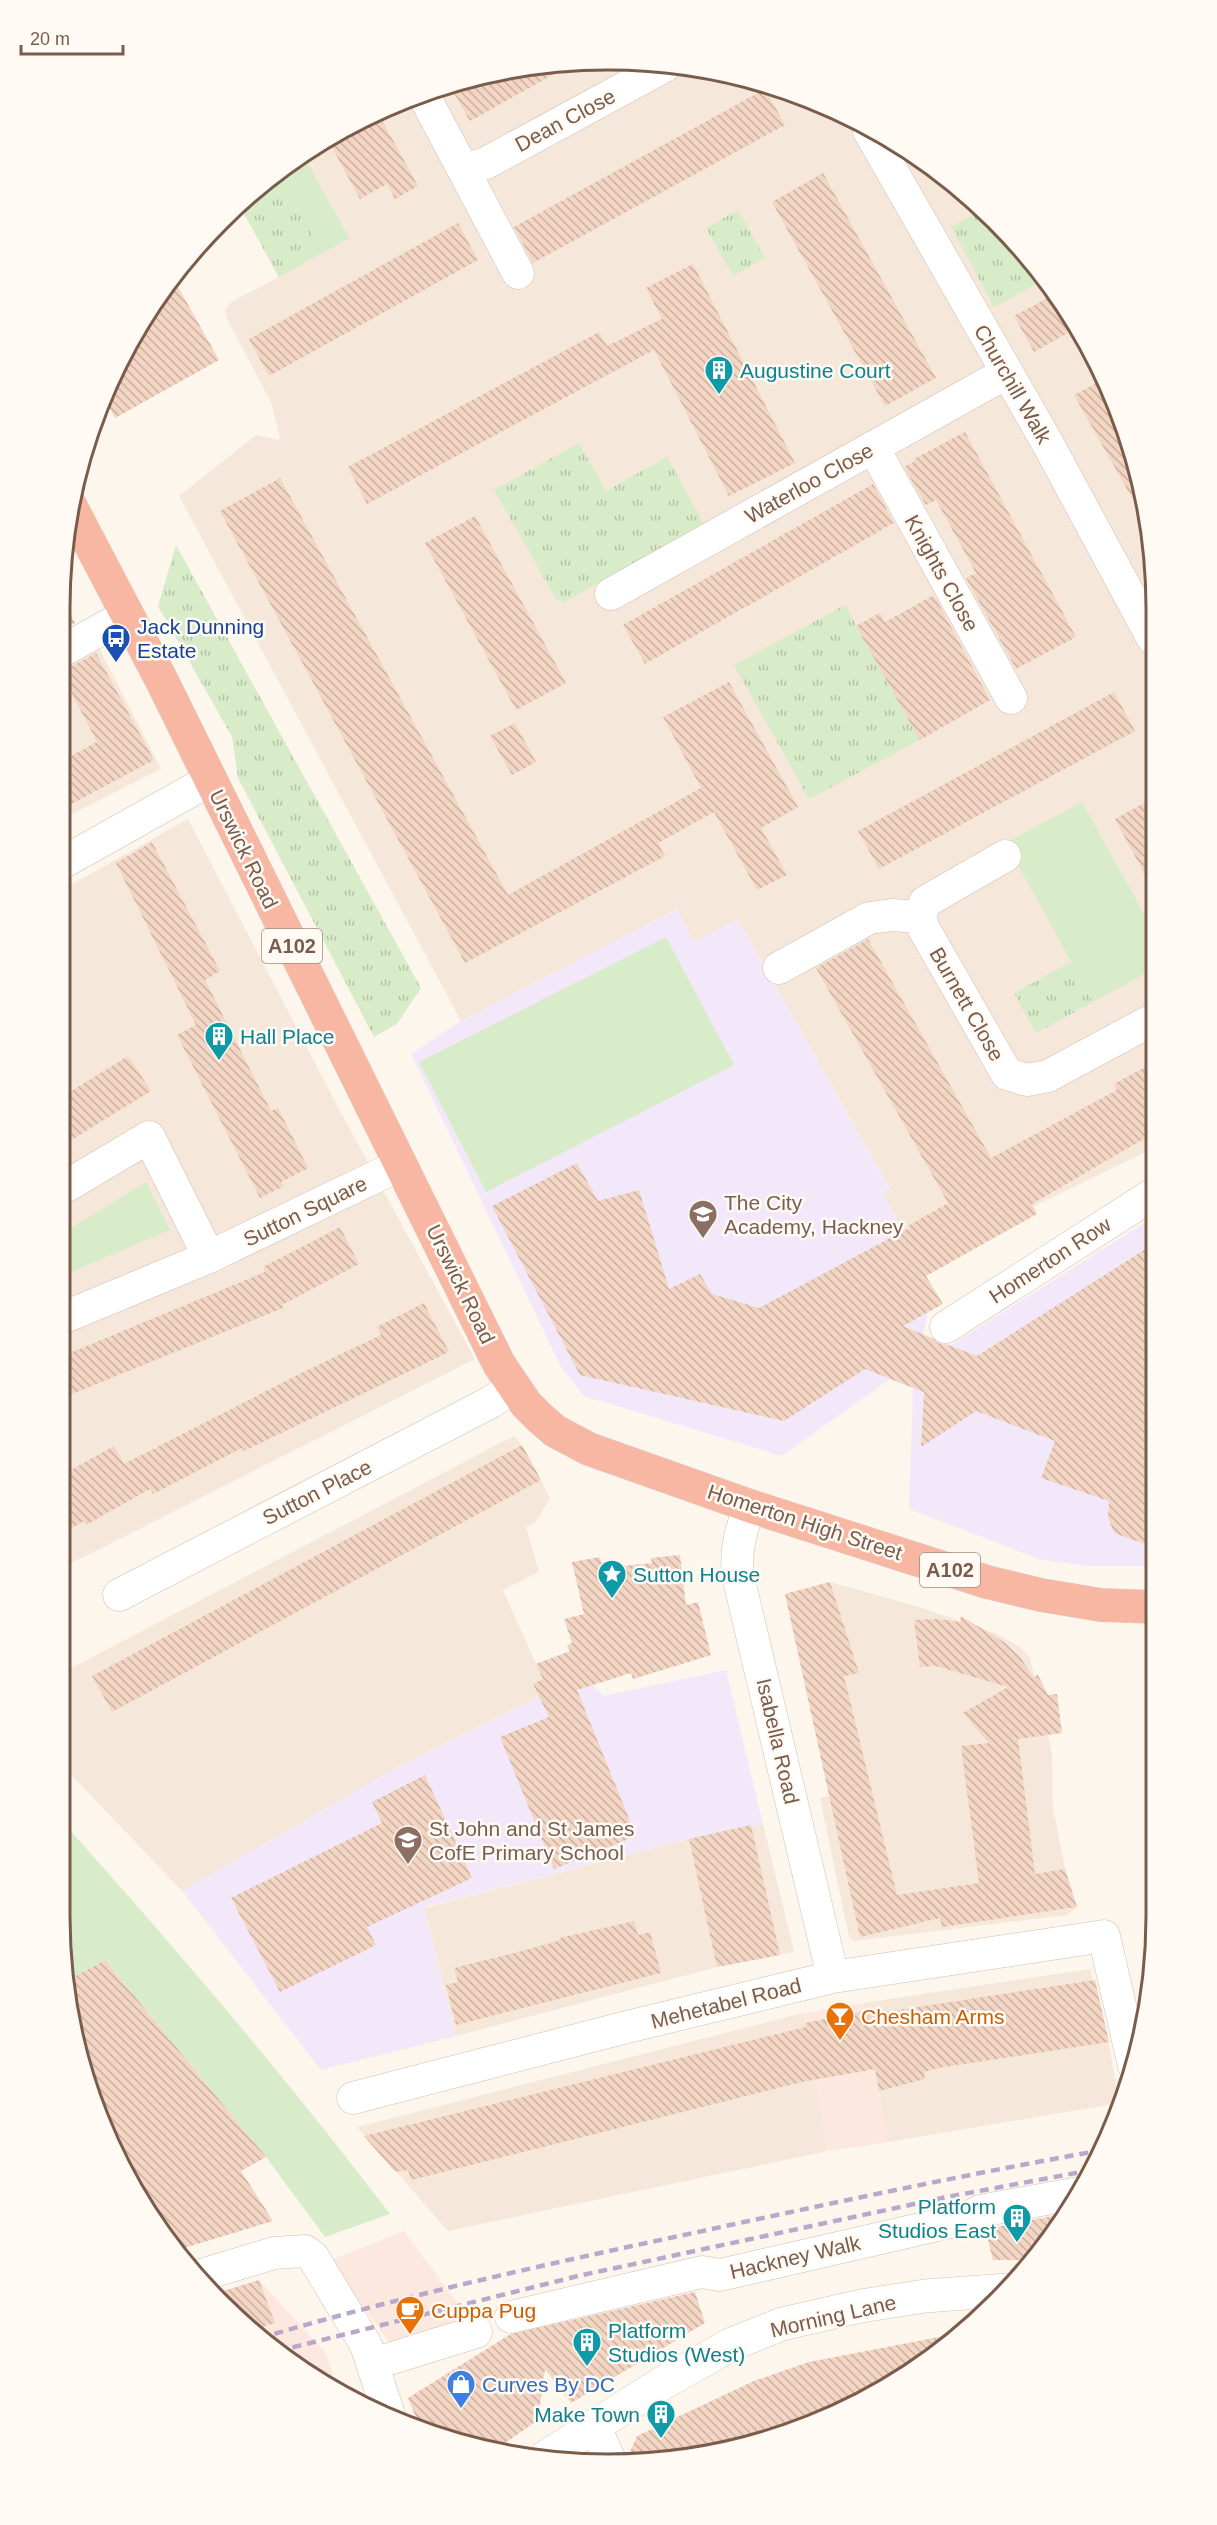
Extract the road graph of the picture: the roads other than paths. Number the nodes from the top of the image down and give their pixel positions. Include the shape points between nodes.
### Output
1 (653, 73) edge
2 (427, 102) edge
3 (875, 141) edge
4 (464, 170) junction
5 (518, 273) dead end
6 (1006, 373) junction
7 (873, 447) junction
8 (78, 521) edge
9 (611, 594) dead end
10 (127, 615) junction
11 (1146, 626) edge
12 (70, 646) edge
13 (1011, 698) dead end
14 (210, 780) junction
15 (1005, 856) dead end
16 (70, 858) edge
17 (920, 917) junction
18 (779, 968) dead end
19 (1146, 1023) edge
20 (400, 1165) junction
21 (70, 1184) edge
22 (1146, 1199) edge
23 (209, 1257) junction
24 (70, 1315) edge
25 (946, 1327) dead end
26 (514, 1387) junction
27 (750, 1506) junction
28 (119, 1595) dead end
29 (1146, 1607) edge
30 (833, 1977) junction
31 (1130, 2048) edge
32 (353, 2098) dead end
33 (1068, 2195) edge
34 (206, 2273) edge
35 (995, 2291) edge
36 (511, 2318) dead end
37 (476, 2332) dead end
38 (370, 2354) junction
39 (386, 2406) edge
40 (594, 2426) junction
41 (554, 2451) edge
42 (607, 2454) edge

1 - 4 street, Dean Close via 486,163
2 - 4 street
3 - 6 street, Churchill Walk
4 - 5 street
6 - 7 street, Waterloo Close
6 - 11 street, Churchill Walk
7 - 9 street, Waterloo Close
7 - 13 street, Knights Close
8 - 10 highway, Urswick Road / A102
10 - 12 street
10 - 14 highway, Urswick Road / A102
14 - 16 street
14 - 20 highway, Urswick Road / A102
15 - 17 street via 925,902
17 - 18 street via 869,918
17 - 19 street, Burnett Close via 1007,1074 1027,1080 1048,1076
20 - 23 street, Sutton Square
20 - 26 highway, Urswick Road / A102
21 - 23 street via 148,1137
22 - 25 street, Homerton Row
23 - 24 street, Sutton Square
26 - 27 highway, Homerton High Street / A102 via 555,1431 589,1449
26 - 28 street, Sutton Place
27 - 29 highway, Homerton High Street / A102 via 987,1582 1101,1605
27 - 30 street, Isabella Road via 738,1539 738,1576
30 - 31 street, Mehetabel Road via 1104,1936
30 - 32 street, Mehetabel Road
33 - 36 street, Hackney Walk via 980,2211 968,2218 720,2275 702,2272
34 - 38 street via 274,2253 305,2251 313,2257
35 - 40 main road, Morning Lane via 925,2296 782,2324 732,2344
37 - 38 street
38 - 39 street
40 - 41 main road, Morning Lane
40 - 42 street

